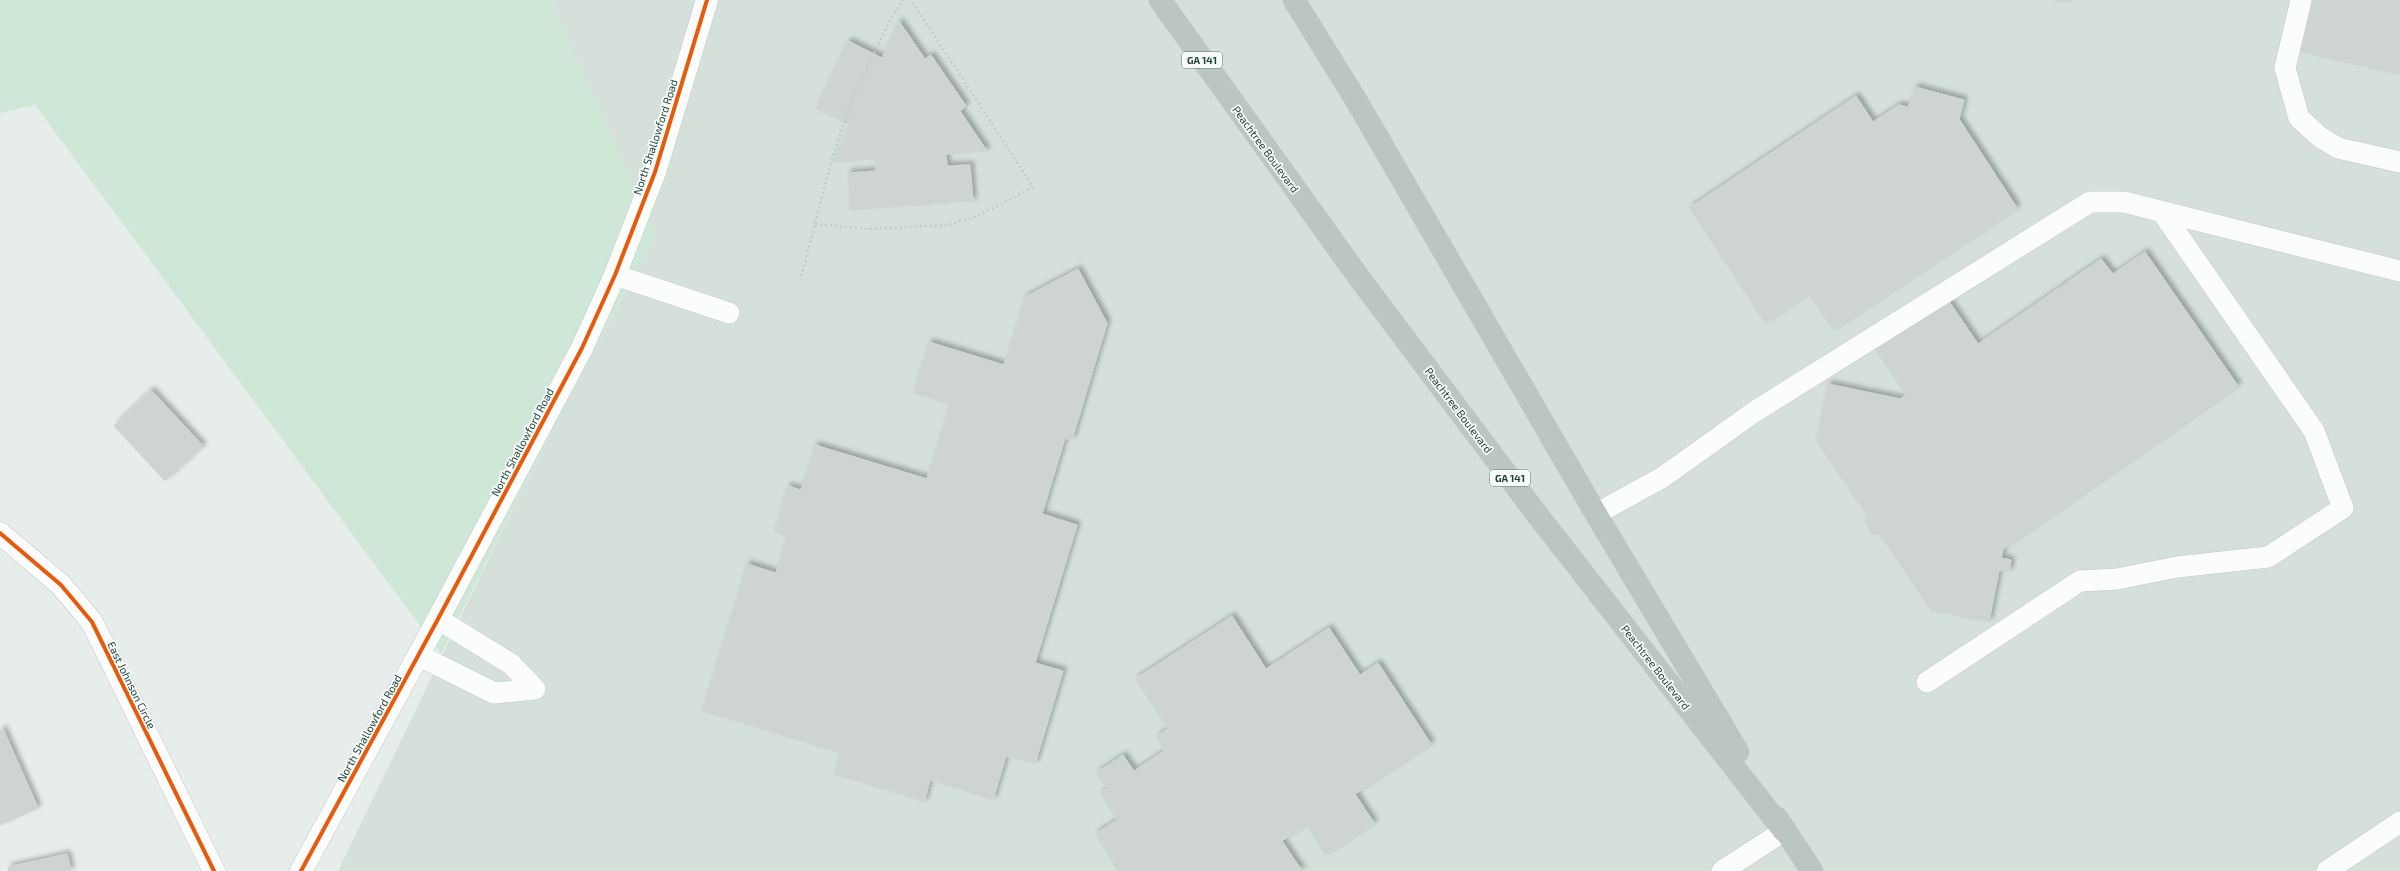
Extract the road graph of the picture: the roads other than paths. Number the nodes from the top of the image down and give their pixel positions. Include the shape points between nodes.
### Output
1 (707, 0) edge
2 (1160, 0) edge
3 (1294, 0) edge
4 (2301, 0) edge
5 (2400, 162) edge
6 (2162, 212) junction
7 (2400, 271) edge
8 (615, 276) junction
9 (729, 313) dead end
10 (1596, 514) junction
11 (0, 533) edge
12 (438, 619) junction
13 (418, 655) junction
14 (1927, 682) dead end
15 (2400, 822) edge
16 (1784, 831) junction
17 (214, 871) edge
18 (301, 871) edge
19 (1722, 871) edge
20 (1812, 871) edge
21 (2326, 871) edge

1 - 8 street, North Shallowford Road via 656,172
2 - 16 highway, Peachtree Boulevard / GA 141 via 1360,279 1488,450
3 - 10 highway, Peachtree Boulevard / GA 141 via 1356,100
4 - 5 lane via 2285,68 2299,118 2320,137 2338,148
6 - 7 lane
6 - 10 lane via 2124,202 2090,202 1754,412 1663,477
6 - 14 lane via 2314,431 2343,508 2268,557 2080,581
8 - 9 lane
8 - 12 street, North Shallowford Road via 582,348
10 - 16 highway, Peachtree Boulevard / GA 141
11 - 17 street, East Johnson Circle via 61,585 92,622
12 - 13 street, North Shallowford Road
12 - 13 lane via 511,664 535,689 494,693
13 - 18 street, North Shallowford Road
15 - 21 lane
16 - 19 lane
16 - 20 highway, Peachtree Boulevard / GA 141

